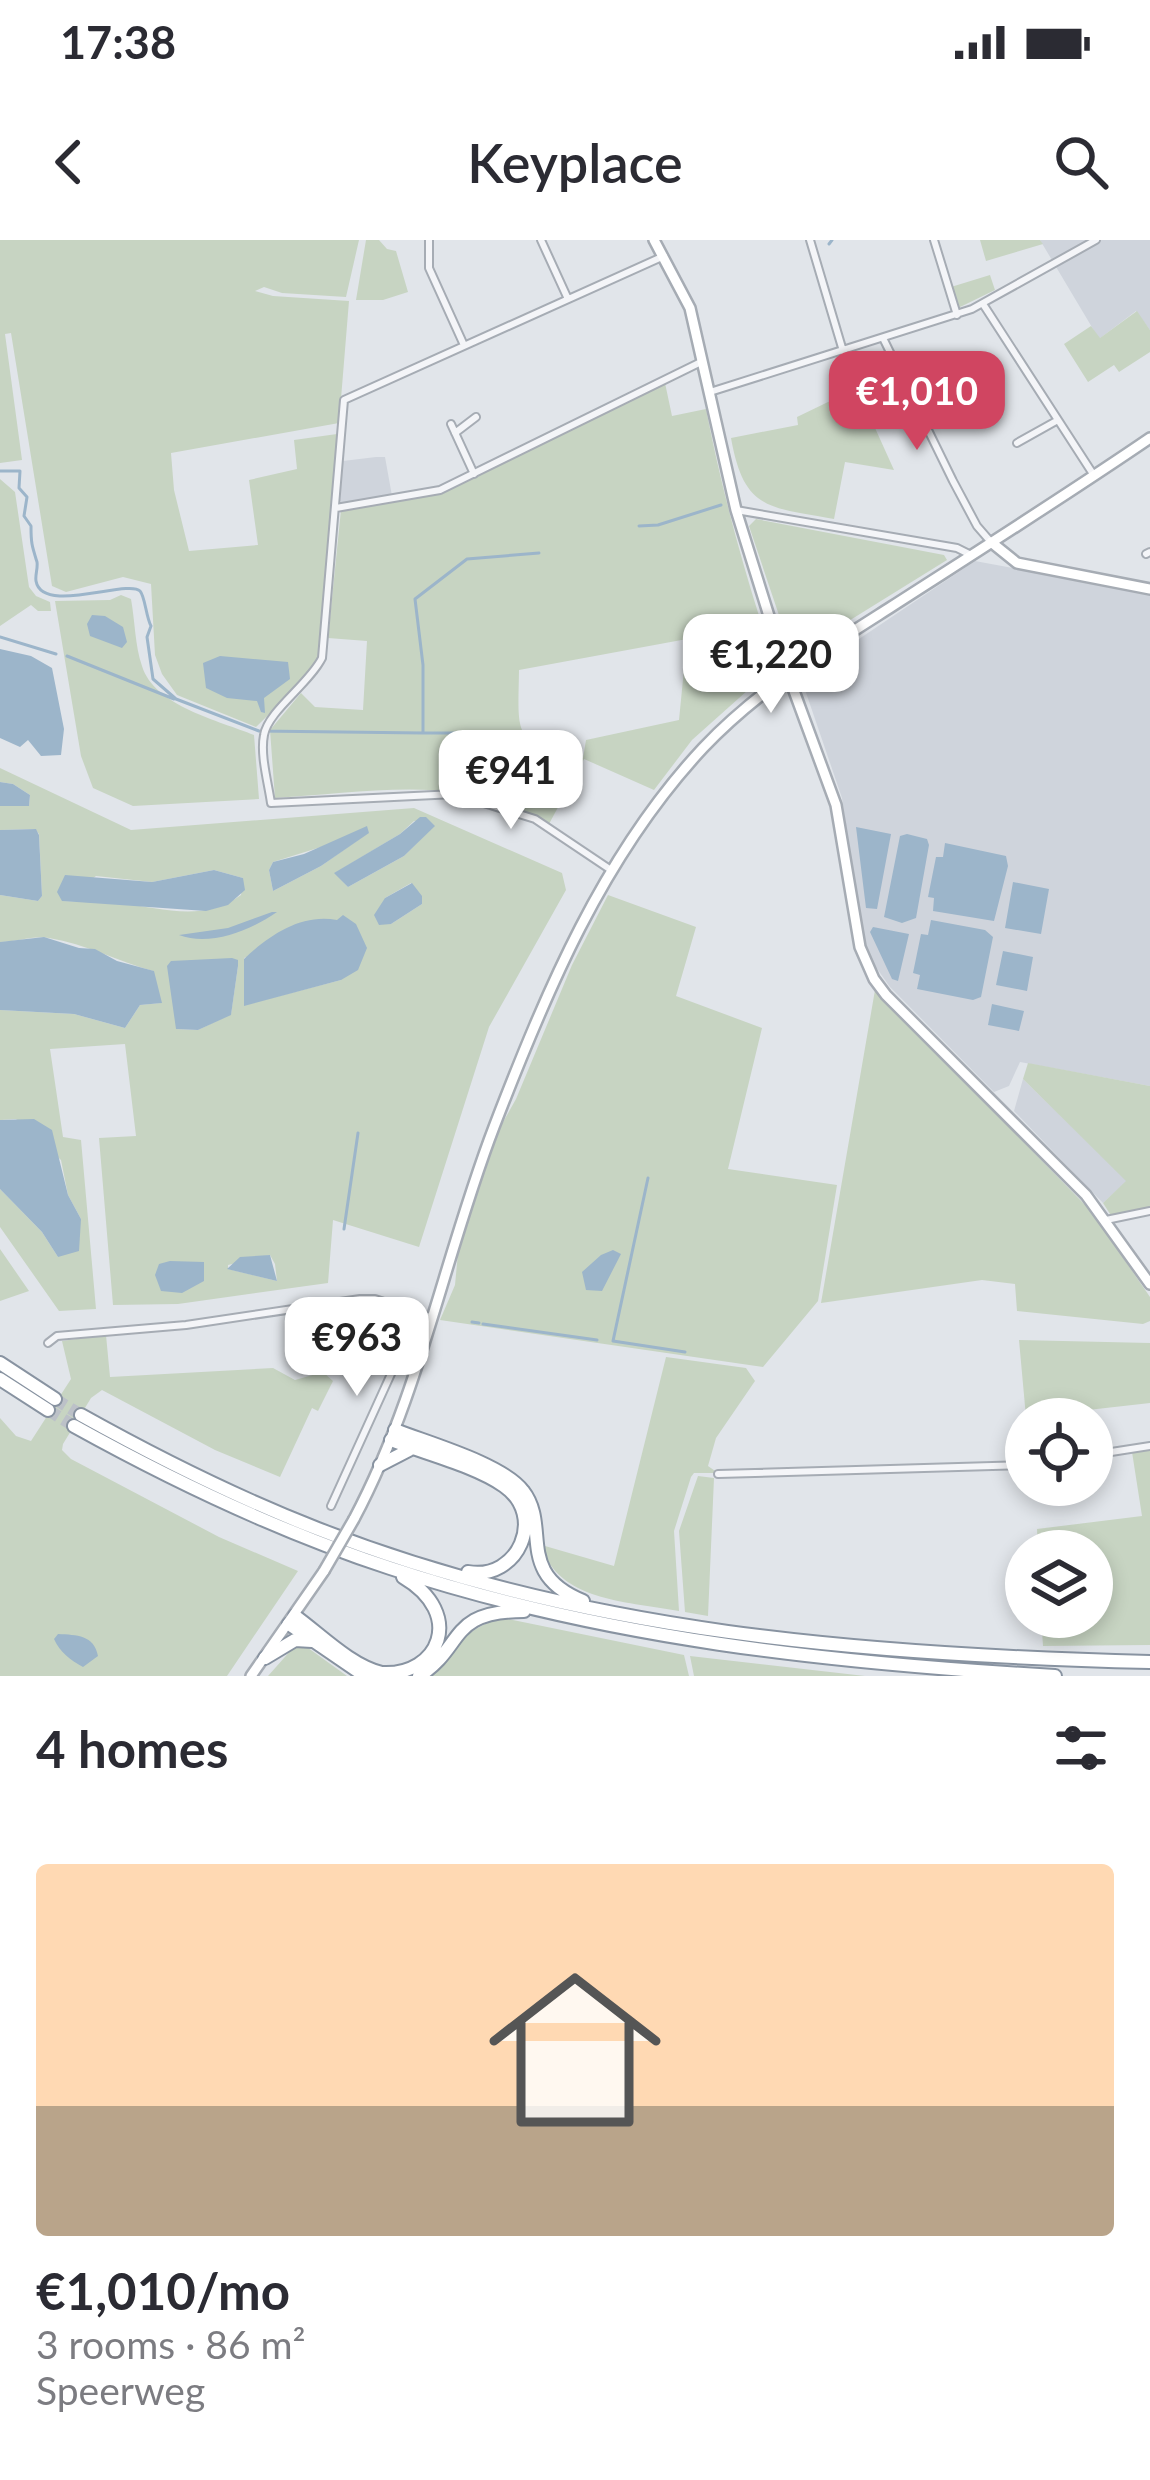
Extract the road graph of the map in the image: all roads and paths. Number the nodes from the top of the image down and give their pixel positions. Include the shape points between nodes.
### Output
1 (429, 240) edge
2 (541, 240) edge
3 (654, 240) edge
4 (810, 240) edge
5 (934, 240) edge
6 (1096, 240) edge
7 (664, 256) junction
8 (568, 299) junction
9 (983, 304) junction
10 (957, 315) junction
11 (883, 338) junction
12 (464, 345) junction
13 (843, 351) junction
14 (703, 361) junction
15 (710, 392) junction
16 (476, 417) dead end
17 (1058, 420) junction
18 (1150, 438) edge
19 (1016, 443) dead end
20 (474, 474) junction
21 (1094, 474) junction
22 (336, 508) junction
23 (736, 510) junction
24 (991, 542) junction
25 (971, 555) junction
26 (1150, 589) edge
27 (787, 674) junction
28 (611, 871) junction
29 (1150, 1210) edge
30 (1106, 1220) junction
31 (1150, 1284) edge
32 (394, 1305) junction
33 (433, 1318) junction
34 (49, 1343) dead end
35 (0, 1363) edge
36 (0, 1378) edge
37 (77, 1420) tunnel mouth
38 (393, 1435) junction
39 (1150, 1446) edge
40 (416, 1450) junction
41 (1113, 1452) edge
42 (380, 1466) junction
43 (1005, 1467) edge
44 (718, 1474) dead end
45 (331, 1506) dead end
46 (386, 1560) junction
47 (546, 1612) junction
48 (612, 1614) junction
49 (292, 1620) junction
50 (313, 1642) junction
51 (266, 1658) junction
52 (1150, 1662) edge
53 (251, 1676) edge
54 (365, 1676) edge
55 (419, 1676) edge
56 (1055, 1676) edge

1 - 12 street via 429,268
2 - 8 street
3 - 7 main road
4 - 13 street
5 - 10 street
6 - 9 street
7 - 8 street
7 - 14 main road via 688,302
8 - 12 street
9 - 10 street
9 - 17 street
10 - 11 street
11 - 13 street
11 - 24 street
12 - 22 street via 344,400
13 - 15 street
14 - 15 main road
14 - 20 street
15 - 23 main road
16 - 20 street via 453,429
17 - 19 street
17 - 21 street
18 - 21 main road
20 - 22 street via 440,490
21 - 24 main road
22 - 28 street via 322,658 264,734 271,803 455,794 535,819
23 - 25 street
23 - 27 main road
24 - 25 main road
24 - 26 main road via 1017,563
25 - 27 main road
27 - 28 main road via 693,760
27 - 30 main road via 836,805 856,934 874,979
28 - 33 main road via 525,1048
29 - 30 street
30 - 31 main road
32 - 33 street
32 - 34 street via 360,1299
32 - 45 street via 401,1352
33 - 38 main road
35 - 36 highway via 52,1404
37 - 46 highway
38 - 40 highway
38 - 42 main road
38 - 48 highway via 514,1481 530,1503 535,1548 550,1577
39 - 41 street
40 - 42 highway
40 - 46 highway via 506,1487 523,1511 524,1541 508,1563 479,1574 409,1554
42 - 49 main road, bridge
43 - 44 street
46 - 47 highway
46 - 48 highway
46 - 49 highway via 438,1610 440,1638 417,1668 392,1674 366,1667
47 - 55 highway via 478,1618
47 - 56 highway via 818,1658
48 - 52 highway via 824,1645
49 - 50 highway
49 - 51 main road
50 - 51 highway via 295,1640
50 - 54 highway
51 - 53 main road

